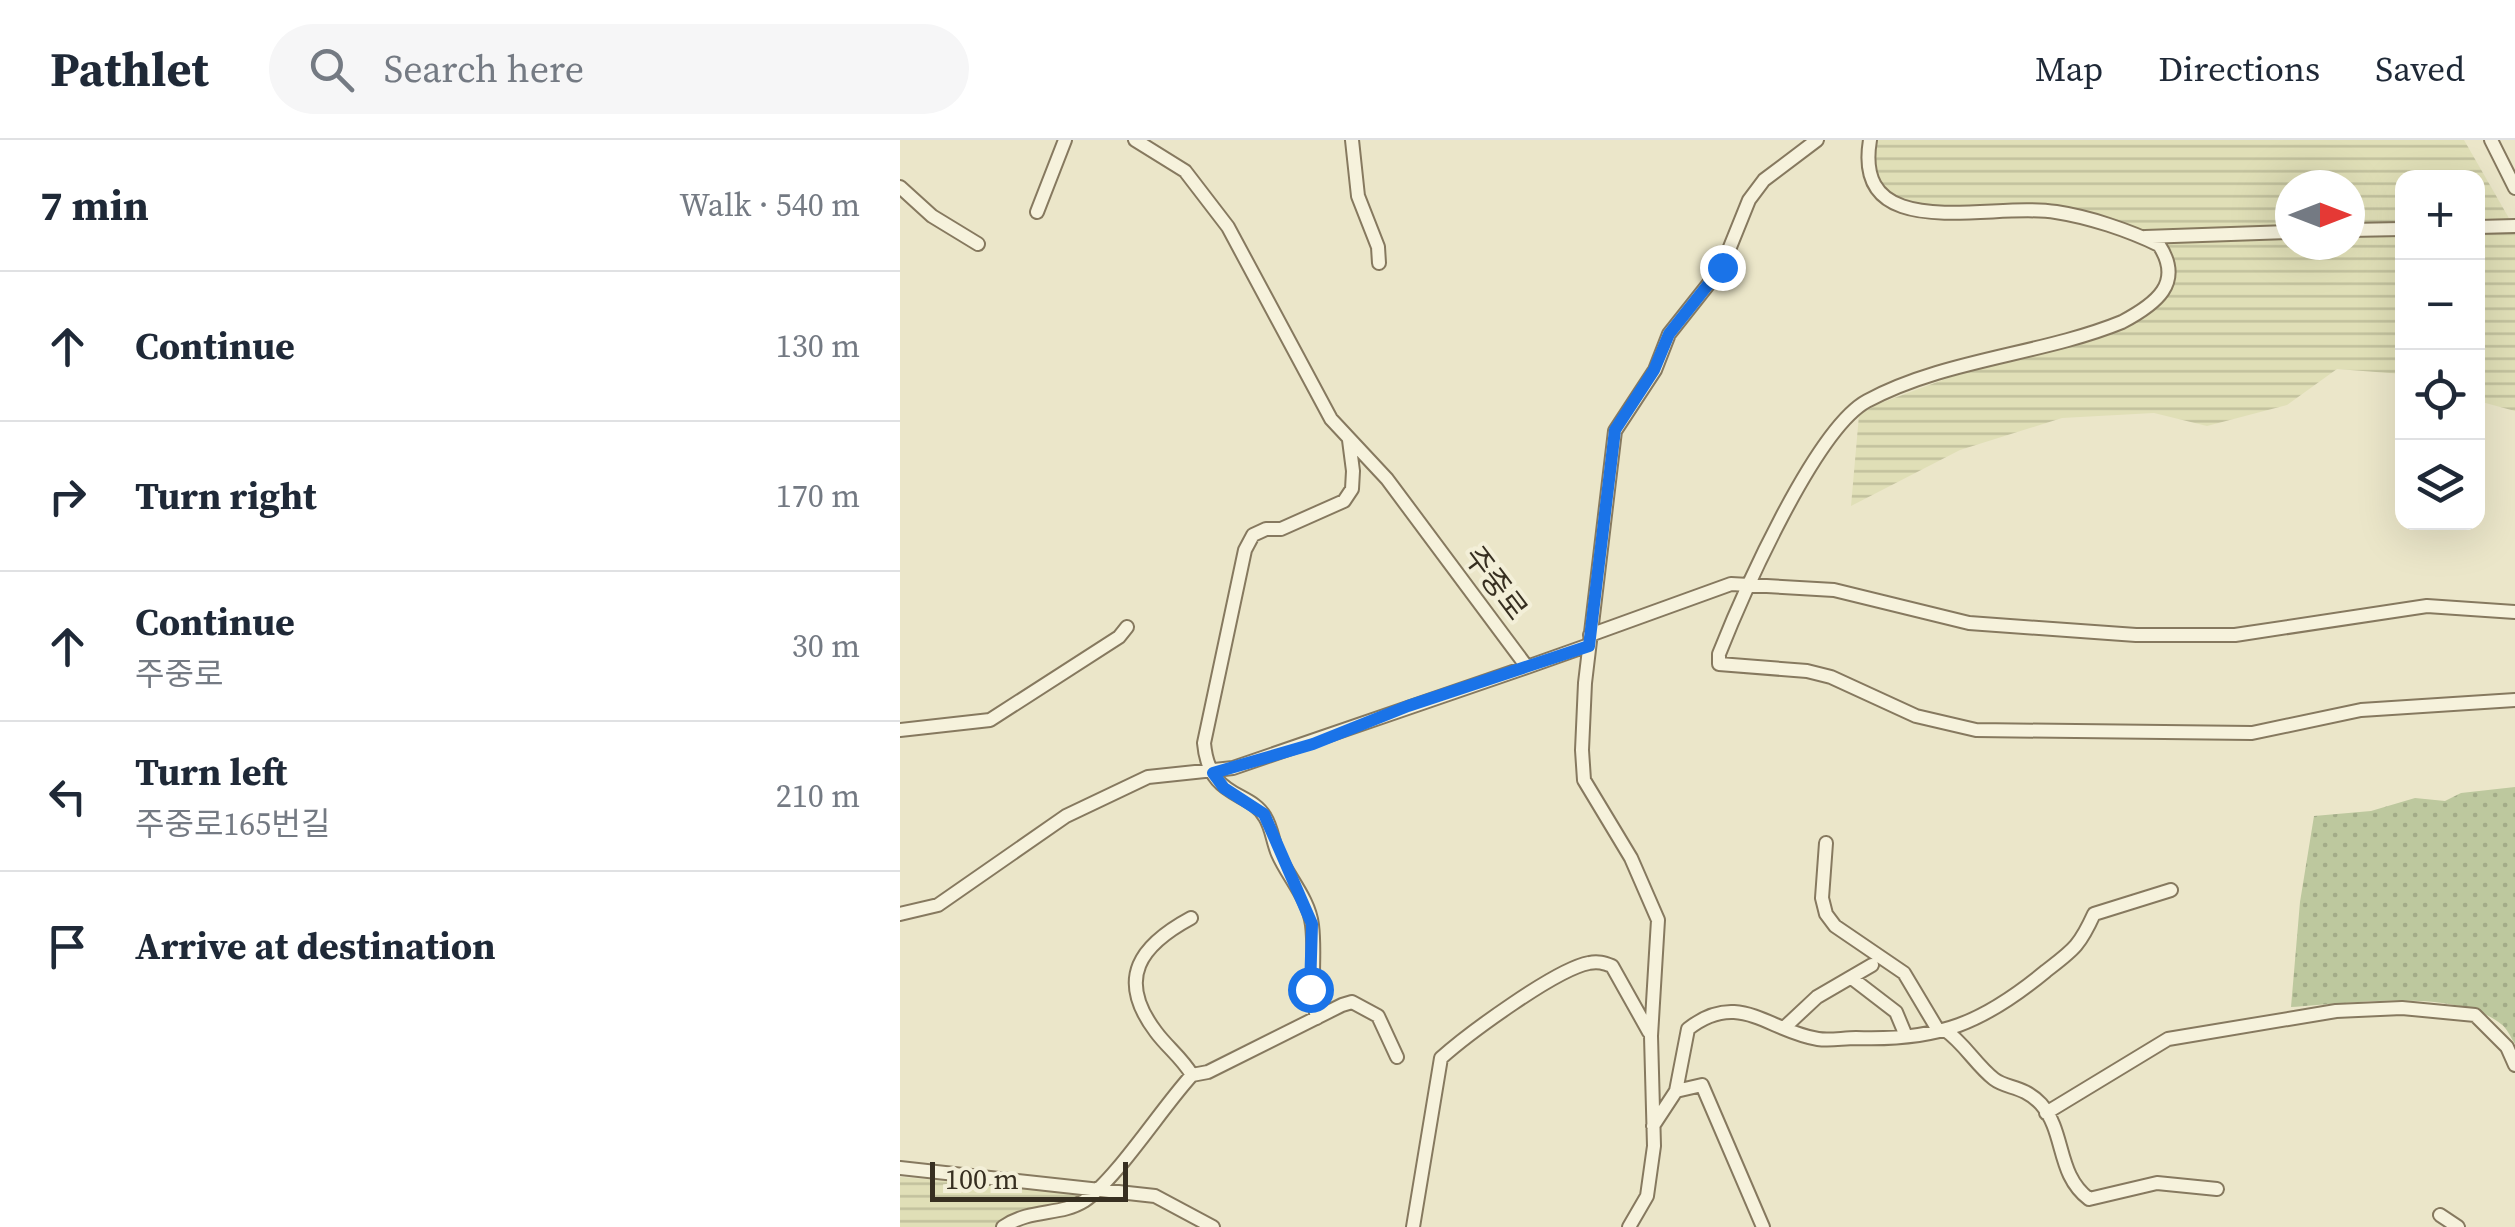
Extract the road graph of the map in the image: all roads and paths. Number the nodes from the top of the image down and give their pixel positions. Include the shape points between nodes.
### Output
1 (1065, 140) edge
2 (1136, 140) edge
3 (1352, 140) edge
4 (1817, 140) edge
5 (1870, 140) edge
6 (2491, 140) edge
7 (900, 187) edge
8 (2515, 188) edge
9 (1037, 212) dead end
10 (2515, 226) edge
11 (2485, 227) edge
12 (2395, 229) edge
13 (2365, 230) edge
14 (2275, 233) edge
15 (2143, 238) junction
16 (978, 244) dead end
17 (1378, 263) dead end
18 (1349, 440) junction
19 (1749, 583) junction
20 (2515, 612) edge
21 (1127, 626) dead end
22 (1589, 640) junction
23 (1527, 667) junction
24 (2515, 700) edge
25 (900, 730) edge
26 (1213, 773) junction
27 (1826, 843) dead end
28 (2171, 890) dead end
29 (900, 914) edge
30 (1191, 918) dead end
31 (1872, 965) dead end
32 (1853, 979) junction
33 (1317, 1018) junction
34 (1786, 1026) junction
35 (1942, 1030) junction
36 (1651, 1036) junction
37 (1906, 1036) junction
38 (1397, 1057) dead end
39 (2515, 1065) edge
40 (1192, 1074) junction
41 (1676, 1091) junction
42 (2046, 1113) junction
43 (1653, 1126) junction
44 (900, 1168) edge
45 (1099, 1190) junction
46 (2217, 1190) dead end
47 (2440, 1215) dead end
48 (1003, 1227) edge
49 (1213, 1227) edge
50 (1413, 1227) edge
51 (1628, 1227) edge
52 (1763, 1227) edge
53 (2458, 1227) edge

1 - 9 street
2 - 18 street, 주중로 via 1185,171 1228,227
3 - 17 street via 1358,196
4 - 22 street via 1764,180 1749,200 1722,267 1669,334 1615,430
5 - 15 street via 1872,189 1898,207 2054,211
6 - 8 street
7 - 16 street
10 - 11 street
12 - 13 street
14 - 15 street
15 - 19 street via 2166,256 2170,278 2134,316 1929,378 1855,409 1797,484
18 - 23 street, 주중로 via 1388,479
18 - 26 street via 1354,471 1344,501 1266,528 1246,550 1206,728 1205,757
19 - 20 street via 1834,590 1986,625 2136,634 2235,634 2426,606
19 - 22 street via 1694,596
19 - 24 street via 1719,664 1832,677 1900,710 1958,728 2252,733 2361,710
21 - 25 street via 1119,638 990,720
22 - 23 street
22 - 36 street via 1584,780 1658,920
23 - 26 street
26 - 29 street via 1148,777 1095,800 938,905
26 - 33 street via 1264,814 1299,892 1312,924 1310,989
27 - 35 street via 1826,914 1904,973
28 - 35 street via 2094,914 2080,946 2026,992 1972,1022
30 - 40 street via 1150,944 1137,962 1137,982 1146,1016
31 - 32 street
32 - 34 street via 1817,997
32 - 37 street via 1896,1012
33 - 38 street via 1352,1002 1367,1008 1378,1016
33 - 40 street
34 - 37 street via 1822,1040
34 - 41 street via 1724,1012 1698,1021 1682,1042
35 - 37 street
35 - 42 street via 1996,1081 2017,1085
36 - 43 street
36 - 50 street via 1612,966 1599,962 1566,972 1461,1040 1442,1058
39 - 42 street via 2475,1015 2336,1010 2168,1039
40 - 45 street
41 - 43 street
41 - 52 street via 1702,1085
42 - 46 street via 2068,1178 2089,1199 2157,1183
43 - 51 street via 1647,1196
44 - 45 street
45 - 48 street via 1073,1206 1032,1211
45 - 49 street via 1155,1196
47 - 53 street

